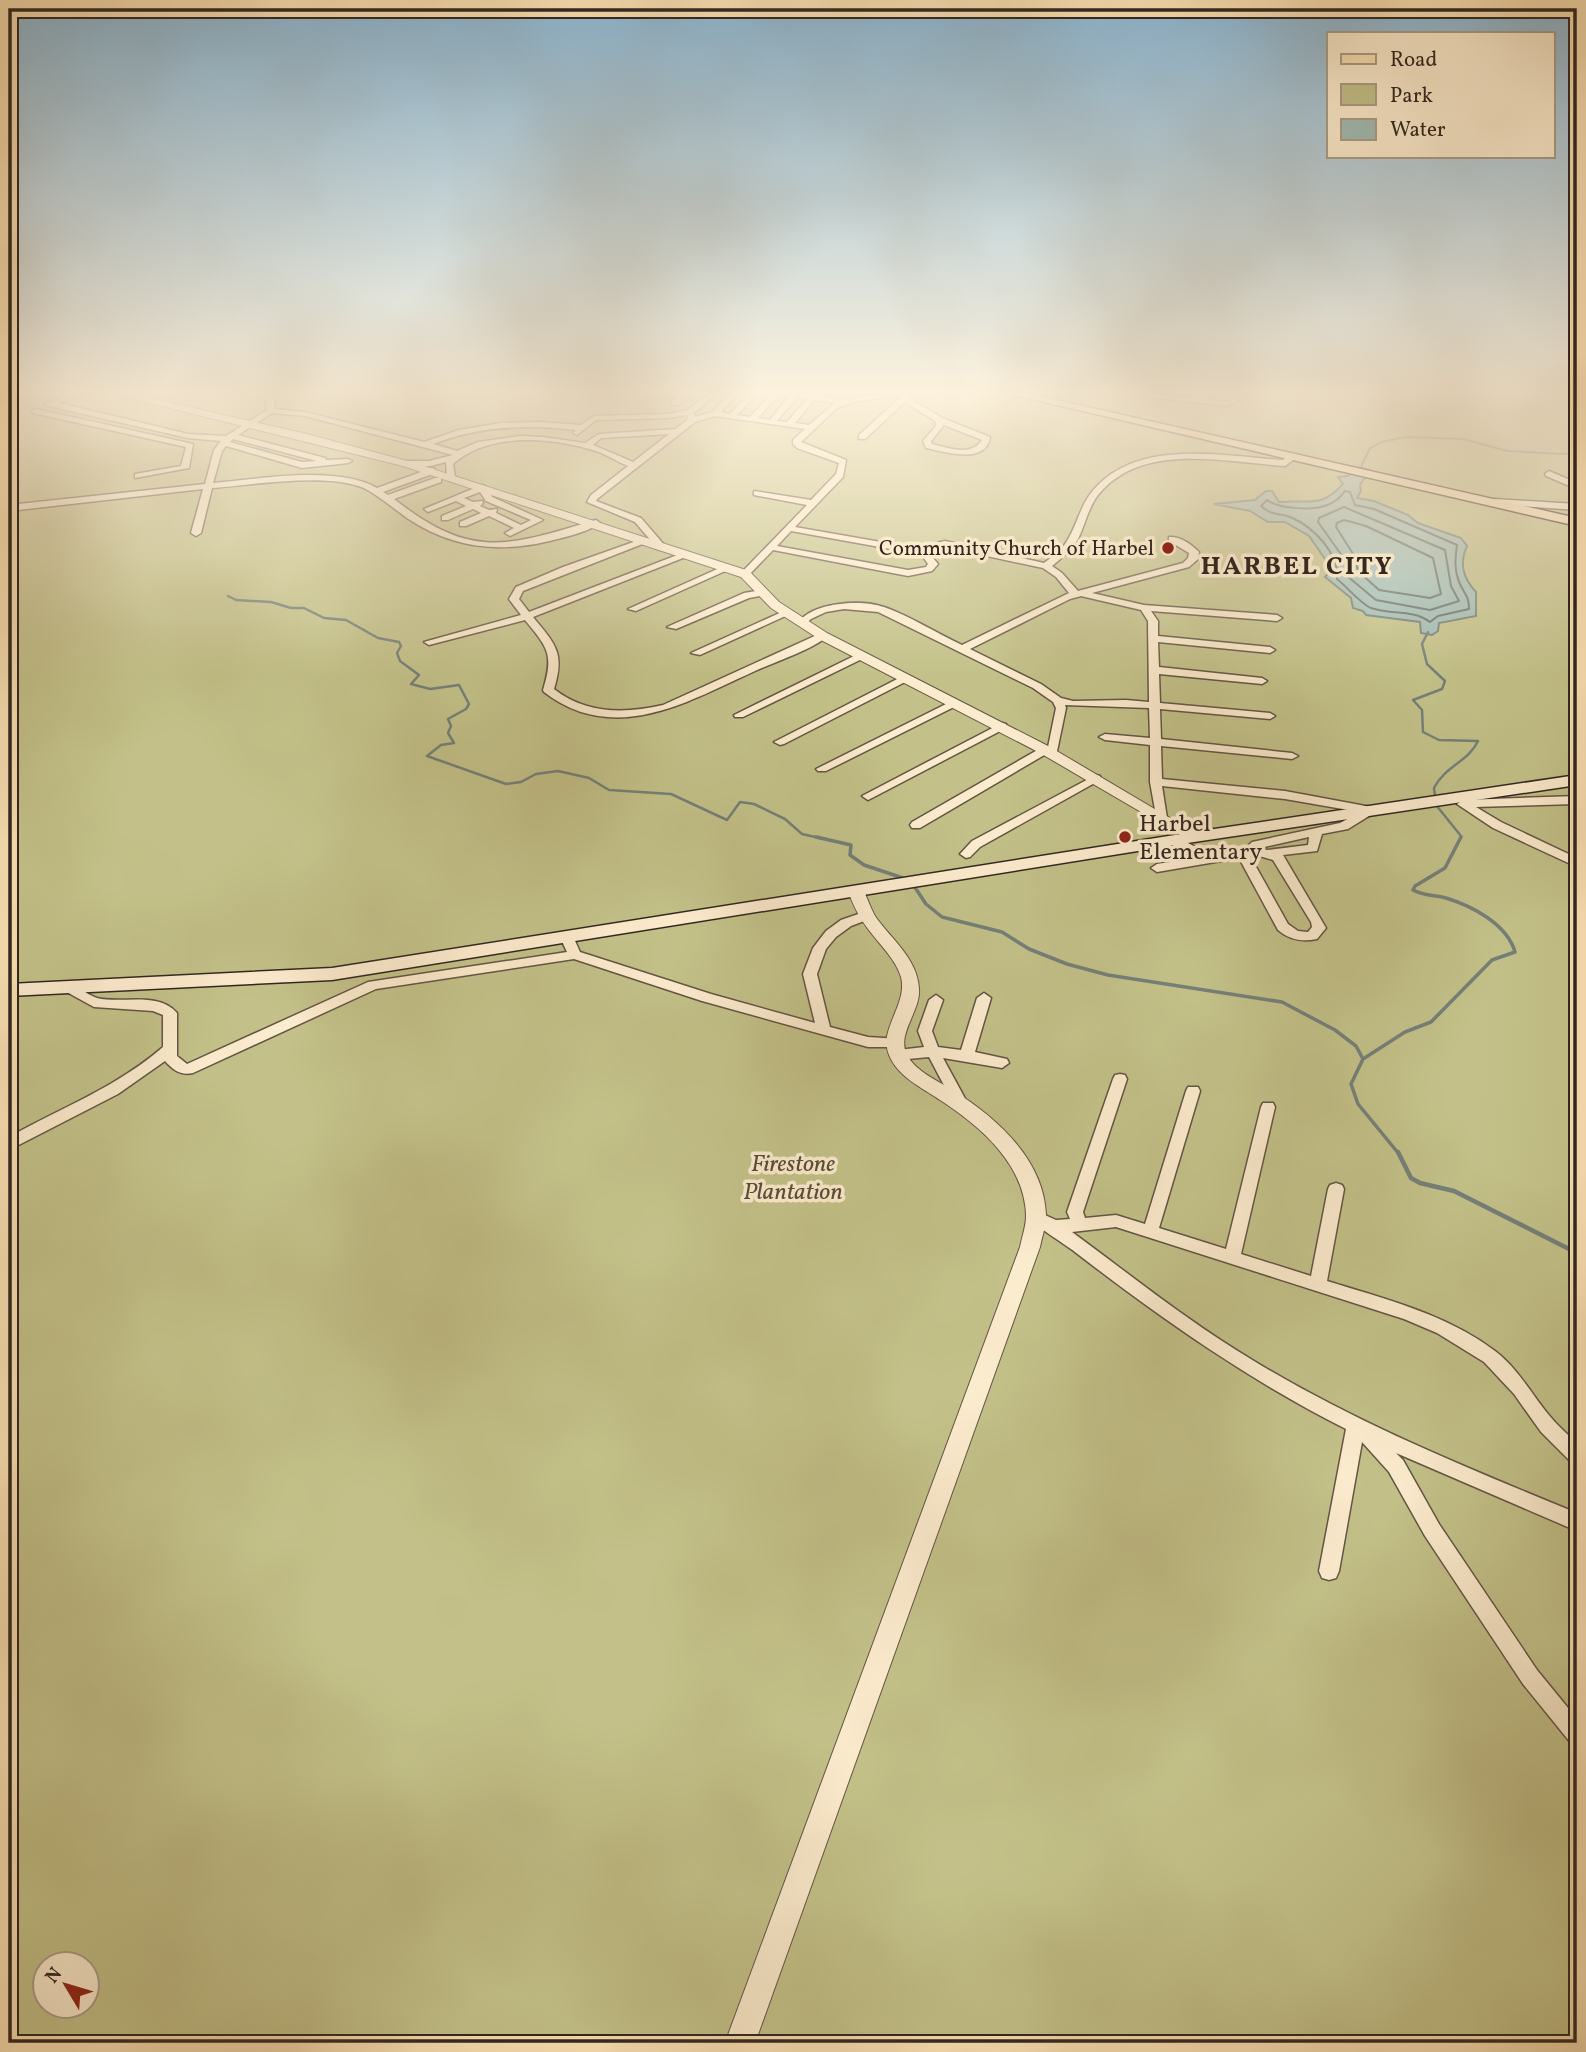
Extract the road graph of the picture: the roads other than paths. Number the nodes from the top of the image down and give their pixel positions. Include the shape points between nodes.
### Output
1 (209, 486) junction
2 (212, 486) edge
3 (363, 486) edge
4 (391, 486) edge
5 (413, 486) edge
6 (422, 486) edge
7 (466, 486) edge
8 (608, 486) edge
9 (829, 486) edge
10 (1102, 486) edge
11 (1417, 486) edge
12 (418, 488) junction
13 (373, 491) junction
14 (757, 493) dead end
15 (494, 497) junction
16 (386, 499) junction
17 (452, 500) junction
18 (1484, 501) junction
19 (813, 503) junction
20 (473, 506) junction
21 (1577, 507) edge
22 (9, 508) edge
23 (428, 509) dead end
24 (488, 513) junction
25 (444, 518) dead end
26 (1577, 522) edge
27 (596, 523) junction
28 (463, 524) dead end
29 (521, 528) junction
30 (788, 528) junction
31 (195, 533) dead end
32 (510, 533) dead end
33 (1172, 540) dead end
34 (645, 541) junction
35 (661, 547) junction
36 (769, 547) junction
37 (915, 551) junction
38 (683, 556) junction
39 (1046, 566) junction
40 (727, 568) junction
41 (745, 574) junction
42 (762, 593) junction
43 (1079, 594) junction
44 (1144, 608) junction
45 (633, 609) dead end
46 (787, 613) junction
47 (525, 617) junction
48 (1277, 618) dead end
49 (803, 623) junction
50 (672, 627) dead end
51 (823, 636) junction
52 (1153, 638) junction
53 (429, 642) dead end
54 (964, 648) junction
55 (1270, 650) dead end
56 (696, 653) dead end
57 (860, 656) junction
58 (1154, 670) junction
59 (905, 678) junction
60 (1262, 681) dead end
61 (1056, 700) junction
62 (954, 703) junction
63 (1154, 705) junction
64 (739, 715) dead end
65 (1270, 716) dead end
66 (1002, 726) junction
67 (1105, 737) dead end
68 (780, 742) dead end
69 (1155, 743) junction
70 (1048, 752) junction
71 (1292, 757) dead end
72 (822, 769) dead end
73 (1096, 778) junction
74 (1577, 780) edge
75 (1156, 782) junction
76 (868, 796) dead end
77 (1577, 800) edge
78 (1453, 801) junction
79 (1371, 811) junction
80 (1161, 818) junction
81 (916, 824) dead end
82 (1316, 833) junction
83 (1194, 837) junction
84 (1175, 841) junction
85 (1271, 853) junction
86 (966, 854) dead end
87 (1245, 854) junction
88 (1209, 860) junction
89 (1577, 863) edge
90 (1157, 868) dead end
91 (856, 891) junction
92 (867, 915) junction
93 (567, 937) junction
94 (575, 955) junction
95 (68, 987) junction
96 (9, 990) edge
97 (984, 998) dead end
98 (936, 1000) dead end
99 (824, 1030) junction
100 (897, 1049) junction
101 (169, 1050) junction
102 (933, 1052) junction
103 (967, 1055) junction
104 (1002, 1063) dead end
105 (1120, 1079) dead end
106 (1193, 1091) dead end
107 (961, 1104) junction
108 (1268, 1107) dead end
109 (9, 1144) edge
110 (1336, 1189) dead end
111 (1045, 1222) junction
112 (1080, 1224) junction
113 (1150, 1232) junction
114 (1232, 1258) junction
115 (1318, 1285) junction
116 (1356, 1424) junction
117 (1577, 1456) edge
118 (1577, 1522) edge
119 (1329, 1571) dead end
120 (1577, 1735) edge
121 (740, 2043) edge

1 - 2 street
1 - 22 street
1 - 31 street
3 - 13 street
4 - 13 street
5 - 12 street
6 - 12 street
7 - 15 street
8 - 35 street via 591,502 638,520
9 - 19 street
10 - 39 street via 1088,503 1065,551
11 - 18 main road
12 - 16 street
12 - 17 street
13 - 16 street
14 - 19 street
15 - 17 street
15 - 20 street
15 - 24 street
15 - 27 street
15 - 29 street via 539,520
16 - 27 street via 433,532 458,542 523,546
17 - 20 street
17 - 23 street
18 - 21 street
18 - 26 main road
19 - 30 street
20 - 24 street
20 - 25 street
24 - 28 street
24 - 29 street
27 - 34 street
29 - 32 street
30 - 36 street
30 - 37 street
33 - 43 street via 1194,552 1186,565
34 - 35 street
34 - 47 street via 519,589 513,599
35 - 38 street
36 - 37 street via 908,573 929,569 932,559
36 - 41 street
37 - 39 street via 945,544
38 - 40 street
38 - 47 street
39 - 43 street
40 - 41 street
40 - 45 street
41 - 42 street
42 - 46 street
42 - 50 street
43 - 44 street
43 - 54 street
44 - 48 street
44 - 52 street via 1153,621
46 - 49 street
46 - 56 street
47 - 51 street via 552,654 555,665 548,690 556,698 592,712 618,716 667,707
47 - 53 street
49 - 51 street
49 - 54 street via 823,610 863,606 893,614
51 - 57 street
52 - 55 street
52 - 58 street
54 - 61 street via 1037,685
57 - 59 street
57 - 64 street
58 - 60 street
58 - 63 street
59 - 62 street
59 - 68 street
61 - 63 street
61 - 70 street via 1061,719
62 - 66 street
62 - 72 street
63 - 65 street
63 - 69 street
66 - 70 street
66 - 76 street
67 - 69 street
69 - 71 street
69 - 75 street
70 - 73 street
70 - 81 street
73 - 80 street
73 - 86 street via 976,844
74 - 78 main road
75 - 79 street via 1285,795
75 - 80 street
77 - 78 street
78 - 79 main road
78 - 89 street
79 - 82 street via 1344,826
79 - 83 main road
80 - 83 street
82 - 85 street via 1314,848
82 - 87 street via 1256,845
83 - 84 main road
84 - 88 street
84 - 91 main road
85 - 87 street
85 - 87 street via 1278,856 1317,922 1319,928 1312,936 1290,934 1283,927
87 - 88 street
88 - 90 street
91 - 92 street
91 - 93 main road
92 - 99 street via 831,934 810,974
92 - 100 street via 907,970 911,1001
93 - 94 street
93 - 95 main road via 332,974
94 - 99 street
94 - 101 street via 373,985 188,1069 179,1067
95 - 96 main road
95 - 101 street via 94,1002 155,1006 170,1013
97 - 103 street
98 - 102 street via 925,1031
99 - 100 street
100 - 102 street
100 - 107 street via 912,1073
101 - 109 street via 119,1088
102 - 103 street
102 - 107 street
103 - 104 street
105 - 112 street via 1075,1212
106 - 113 street
107 - 111 street via 1014,1153
108 - 114 street
110 - 115 street
111 - 112 street
111 - 116 street via 1188,1328
111 - 121 street via 1030,1247
112 - 113 street via 1116,1221
113 - 114 street
114 - 115 street
115 - 117 street via 1408,1313 1490,1357
116 - 118 street
116 - 119 street
116 - 120 street via 1396,1466 1432,1530 1530,1677

